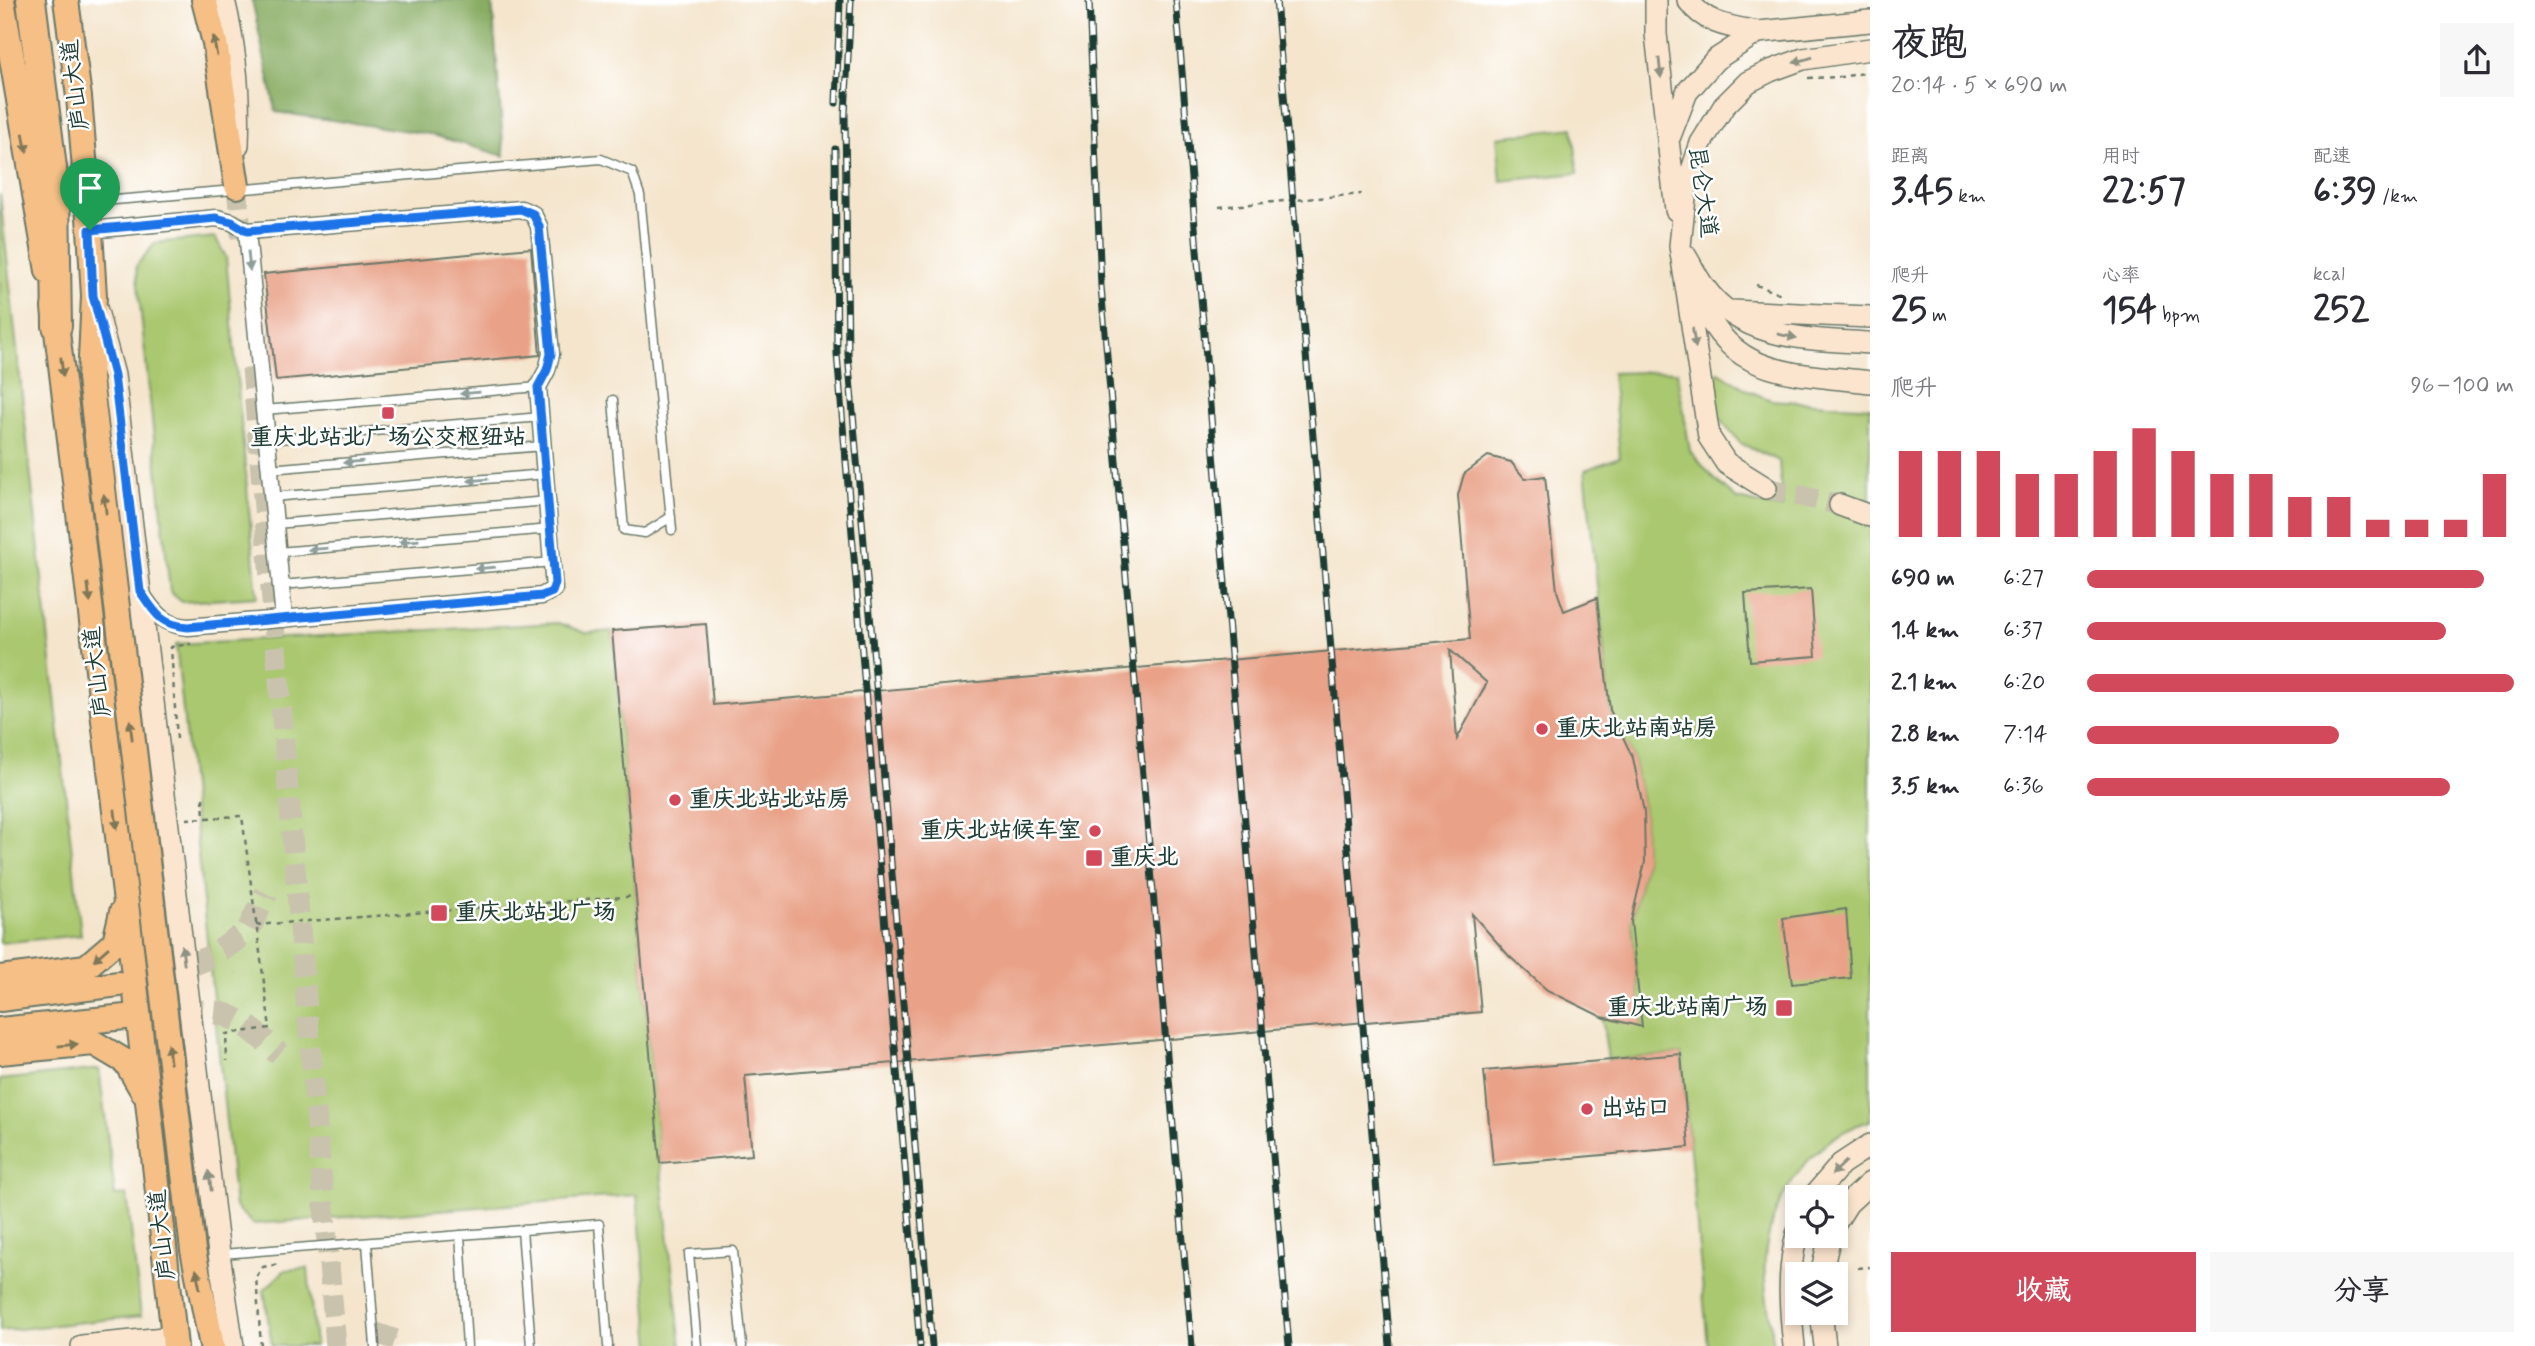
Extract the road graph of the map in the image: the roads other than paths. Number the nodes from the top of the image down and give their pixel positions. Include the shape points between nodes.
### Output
1 (2, 0) edge
2 (31, 0) edge
3 (66, 0) edge
4 (78, 0) edge
5 (205, 0) edge
6 (224, 0) edge
7 (1656, 0) edge
8 (1688, 0) edge
9 (3, 19) edge
10 (1870, 21) edge
11 (1758, 32) junction
12 (1870, 49) edge
13 (79, 97) junction
14 (1668, 140) junction
15 (237, 186) joint
16 (87, 202) junction
17 (90, 230) junction
18 (247, 231) junction
19 (1680, 246) junction
20 (93, 296) junction
21 (1729, 311) junction
22 (1870, 317) edge
23 (57, 326) junction
24 (1870, 343) edge
25 (1870, 382) edge
26 (538, 387) junction
27 (613, 400) dead end
28 (264, 410) junction
29 (541, 417) junction
30 (267, 440) junction
31 (543, 446) junction
32 (269, 469) junction
33 (546, 474) junction
34 (1766, 488) tunnel mouth
35 (272, 497) junction
36 (548, 501) junction
37 (1840, 505) tunnel mouth
38 (1870, 516) edge
39 (671, 517) junction
40 (275, 524) junction
41 (551, 529) junction
42 (672, 530) dead end
43 (277, 552) junction
44 (553, 562) junction
45 (281, 585) junction
46 (140, 591) junction
47 (284, 619) junction
48 (125, 894) junction
49 (0, 978) edge
50 (120, 984) tunnel mouth
51 (0, 999) edge
52 (125, 1017) tunnel mouth
53 (0, 1030) edge
54 (0, 1052) edge
55 (149, 1102) junction
56 (1870, 1145) edge
57 (1870, 1183) edge
58 (1823, 1185) edge
59 (1848, 1203) edge
60 (522, 1230) junction
61 (460, 1235) junction
62 (367, 1243) junction
63 (1793, 1248) edge
64 (219, 1255) junction
65 (1823, 1325) edge
66 (175, 1342) edge
67 (82, 1346) edge
68 (212, 1346) edge
69 (233, 1346) edge
70 (376, 1346) edge
71 (467, 1346) edge
72 (531, 1346) edge
73 (608, 1346) edge
74 (697, 1346) edge
75 (742, 1346) edge
76 (1794, 1346) edge
77 (1825, 1346) edge

1 - 9 main road, 庐山大道
2 - 23 highway via 55,192
3 - 13 main road, 庐山大道
4 - 13 main road
15 -> 5 main road
6 - 15 street via 239,100
7 -> 14 street, 昆仑大道
8 - 11 street via 1696,12 1722,26
9 -> 23 main road, 庐山大道
10 - 11 street
11 - 14 street via 1715,60 1687,92
12 -> 19 street via 1816,56 1770,71 1748,82 1724,106 1701,143 1686,188
13 - 16 main road, 庐山大道
14 - 19 street, 昆仑大道
16 - 17 main road, 庐山大道
16 - 39 lane via 601,159 632,172 640,195
17 - 18 street via 216,218
17 - 20 main road, 庐山大道
18 - 26 street via 527,210 539,226 551,354
18 -> 28 street
19 - 21 street, 昆仑大道 via 1706,290
19 - 25 street via 1702,308 1737,352 1783,372
19 -> 34 street via 1709,437 1726,463
20 - 46 street, 庐山大道 via 114,375
68 -> 20 main road, 庐山大道 via 191,1236 90,378
21 - 22 street
21 -> 24 street, 昆仑大道 via 1757,328 1786,337
23 -> 48 main road, 庐山大道
26 -> 28 lane
26 - 29 street
27 - 39 lane via 624,530 645,533
28 - 30 street
29 - 30 lane
29 - 31 street
30 - 32 street
31 -> 32 lane
31 - 33 street
32 - 35 street
33 -> 35 lane
33 - 36 street
35 - 40 street
36 - 40 lane
36 - 41 street
37 - 38 street
39 - 42 lane
40 - 43 street
41 -> 43 lane
41 - 44 street
43 - 45 street
44 -> 45 lane
44 - 47 street via 554,589 542,596
45 - 47 street
46 - 47 street via 155,614 176,626
64 -> 46 street, 庐山大道
48 -> 49 main road via 115,942 86,967
48 - 55 main road, 庐山大道
50 - 51 main road
52 - 53 main road
54 -> 55 main road via 94,1042 127,1062
55 - 66 main road, 庐山大道
56 -> 58 street via 1841,1164
57 - 59 street
60 - 61 lane
60 - 72 lane
60 - 73 lane via 599,1224
61 - 62 lane
61 - 71 lane
62 - 64 lane
62 - 70 lane
63 - 76 street via 1789,1286
64 - 69 street, 庐山大道
65 - 77 street
66 - 67 street
74 - 75 lane via 689,1254 733,1251

